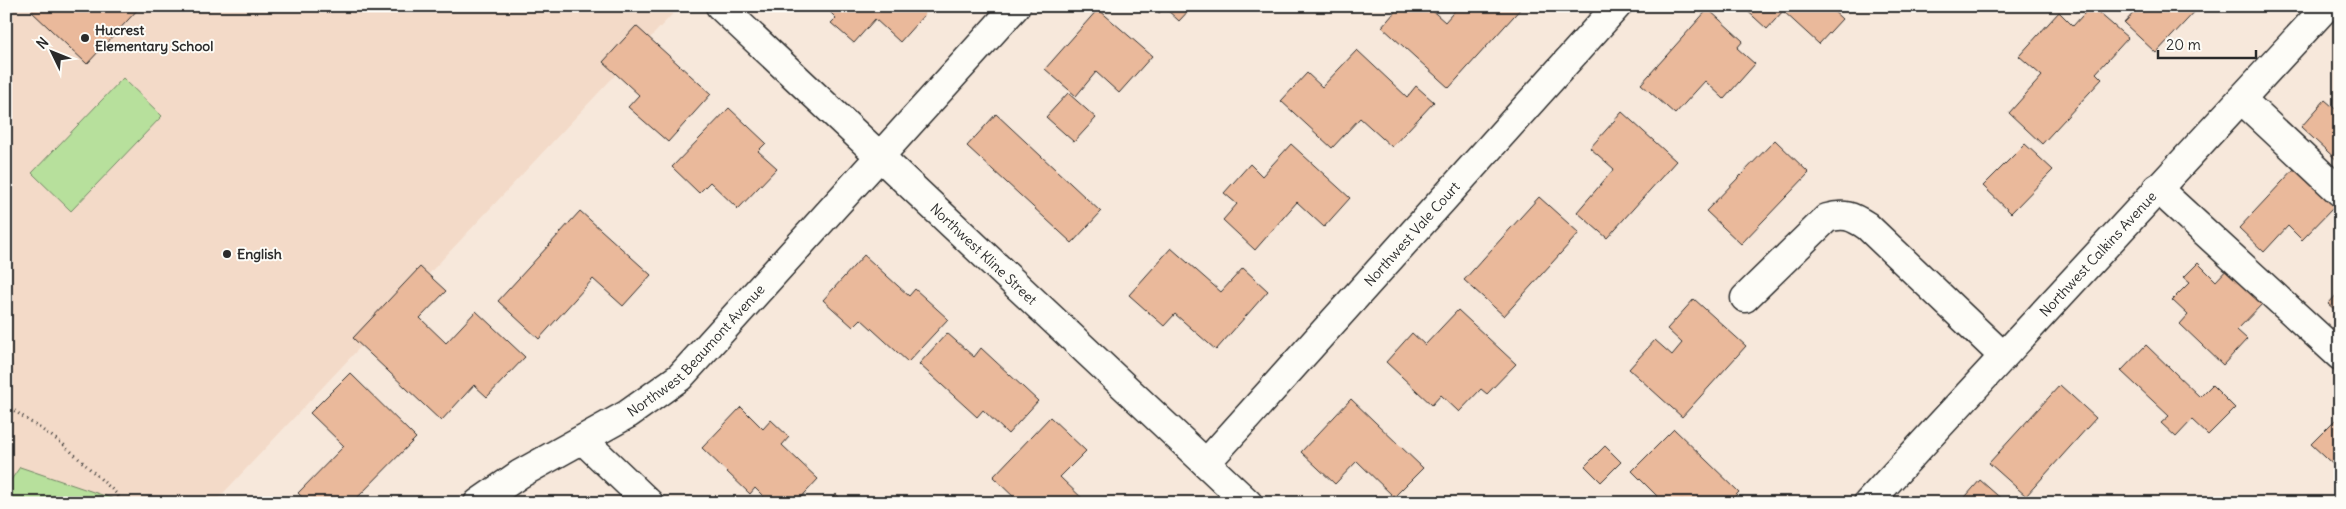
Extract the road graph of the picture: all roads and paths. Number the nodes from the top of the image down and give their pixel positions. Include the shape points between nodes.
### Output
1 (720, 6) edge
2 (1016, 6) edge
3 (1618, 6) edge
4 (2321, 8) edge
5 (2242, 99) junction
6 (880, 157) junction
7 (2157, 188) junction
8 (2340, 192) edge
9 (1745, 298) dead end
10 (2002, 356) junction
11 (2340, 356) edge
12 (6, 405) edge
13 (583, 440) junction
14 (1206, 463) junction
15 (120, 503) edge
16 (478, 503) edge
17 (649, 503) edge
18 (1248, 503) edge
19 (1868, 503) edge

1 - 6 street, Northwest Kline Street
2 - 6 street, Northwest Beaumont Avenue
3 - 14 street, Northwest Vale Court
4 - 5 street, Northwest Calkins Avenue
5 - 7 street, Northwest Calkins Avenue
5 - 8 street
6 - 13 street, Northwest Beaumont Avenue via 680,377 628,414
6 - 14 street, Northwest Kline Street
7 - 10 street, Northwest Calkins Avenue
7 - 11 street
9 - 10 street via 1827,218 1840,214 1853,216
10 - 19 street, Northwest Calkins Avenue
12 - 15 path via 63,444 118,495
13 - 16 street, Northwest Beaumont Avenue via 520,474
13 - 17 street
14 - 18 street, Northwest Kline Street

